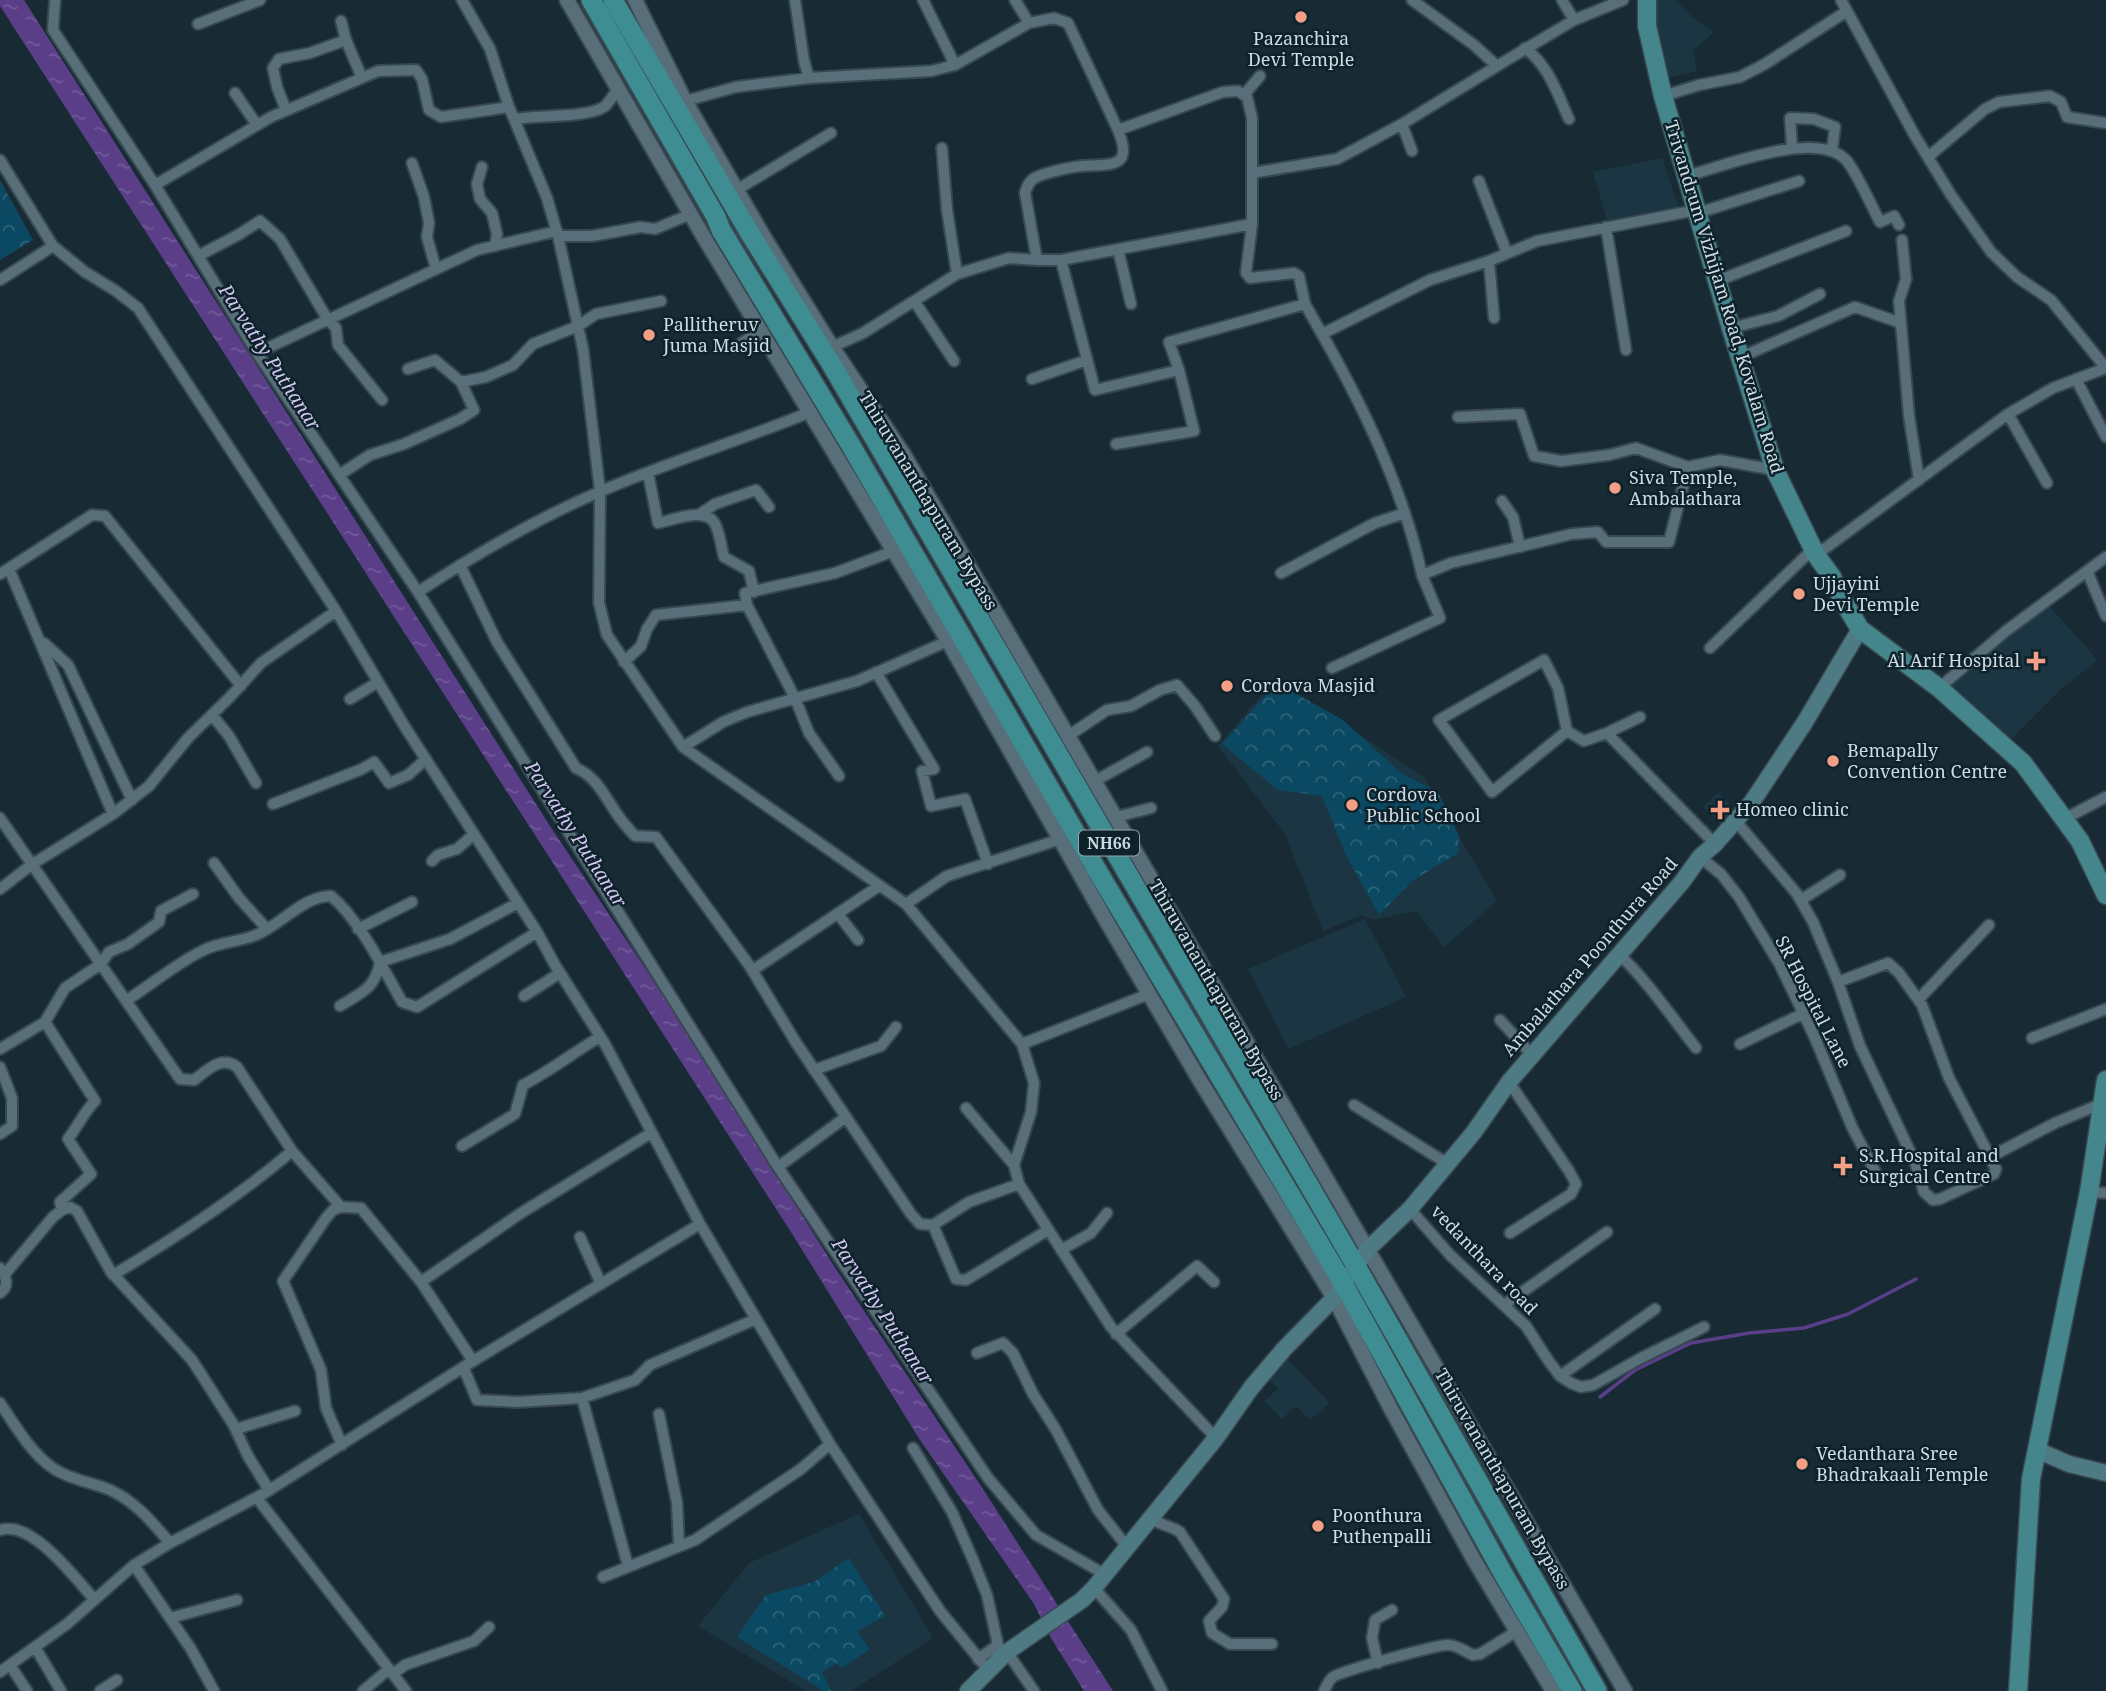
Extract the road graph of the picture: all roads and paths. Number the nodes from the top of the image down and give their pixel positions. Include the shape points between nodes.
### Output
1 (55, 0) edge
2 (260, 0) edge
3 (462, 0) edge
4 (567, 0) edge
5 (591, 0) edge
6 (613, 0) edge
7 (635, 0) edge
8 (795, 0) edge
9 (923, 0) edge
10 (1015, 0) edge
11 (1412, 0) edge
12 (1562, 0) edge
13 (1623, 0) edge
14 (1647, 0) edge
15 (1841, 0) edge
16 (1847, 11) junction
17 (1574, 20) junction
18 (341, 21) dead end
19 (1029, 23) junction
20 (198, 24) dead end
21 (346, 40) junction
22 (1525, 48) junction
23 (955, 65) junction
24 (1497, 66) junction
25 (1260, 76) dead end
26 (362, 78) junction
27 (808, 78) junction
28 (618, 89) junction
29 (235, 93) dead end
30 (1244, 95) junction
31 (1663, 96) junction
32 (685, 101) junction
33 (509, 107) junction
34 (286, 110) junction
35 (514, 119) junction
36 (1569, 120) dead end
37 (2106, 122) edge
38 (1402, 124) junction
39 (257, 125) junction
40 (1118, 130) junction
41 (831, 133) dead end
42 (1792, 147) junction
43 (943, 148) dead end
44 (1412, 150) dead end
45 (1832, 150) junction
46 (1928, 158) junction
47 (0, 160) edge
48 (412, 163) dead end
49 (482, 167) dead end
50 (1252, 173) junction
51 (1687, 177) junction
52 (1479, 181) dead end
53 (1799, 181) dead end
54 (155, 185) junction
55 (738, 189) junction
56 (1697, 211) junction
57 (691, 214) junction
58 (1252, 225) junction
59 (1899, 225) dead end
60 (1605, 227) junction
61 (1846, 231) dead end
62 (557, 233) junction
63 (1902, 240) dead end
64 (52, 246) junction
65 (495, 246) junction
66 (1118, 249) junction
67 (1507, 253) junction
68 (198, 256) junction
69 (1037, 260) junction
70 (1061, 260) junction
71 (1489, 261) junction
72 (436, 269) junction
73 (957, 274) junction
74 (0, 280) edge
75 (1717, 281) junction
76 (1821, 294) dead end
77 (661, 301) dead end
78 (915, 302) junction
79 (1131, 304) dead end
80 (1305, 304) junction
81 (1493, 318) dead end
82 (328, 320) junction
83 (1901, 323) junction
84 (578, 326) junction
85 (1731, 328) junction
86 (760, 330) junction
87 (1322, 334) junction
88 (832, 347) junction
89 (735, 348) dead end
90 (1626, 350) dead end
91 (257, 353) junction
92 (1741, 357) junction
93 (1087, 360) junction
94 (954, 361) dead end
95 (2106, 368) edge
96 (408, 369) dead end
97 (1179, 370) junction
98 (1031, 379) dead end
99 (2077, 379) junction
100 (461, 382) junction
101 (382, 400) dead end
102 (808, 413) junction
103 (2008, 414) junction
104 (1458, 416) dead end
105 (2106, 437) edge
106 (1115, 444) dead end
107 (1688, 467) junction
108 (1775, 470) junction
109 (648, 473) junction
110 (339, 475) junction
111 (1920, 480) junction
112 (2047, 483) dead end
113 (600, 491) junction
114 (1502, 501) dead end
115 (769, 507) dead end
116 (1405, 513) junction
117 (700, 514) junction
118 (1520, 547) junction
119 (894, 551) junction
120 (1815, 552) junction
121 (2106, 557) edge
122 (460, 565) junction
123 (2087, 571) junction
124 (4, 572) edge
125 (1281, 573) dead end
126 (1422, 575) junction
127 (418, 592) junction
128 (754, 592) junction
129 (747, 604) junction
130 (336, 611) junction
131 (2106, 616) edge
132 (1860, 629) junction
133 (39, 639) junction
134 (948, 641) junction
135 (1710, 648) dead end
136 (624, 662) junction
137 (1332, 668) dead end
138 (876, 672) junction
139 (378, 682) junction
140 (241, 686) junction
141 (1939, 688) junction
142 (795, 698) junction
143 (350, 699) dead end
144 (212, 715) junction
145 (1640, 717) dead end
146 (1567, 731) junction
147 (1607, 733) junction
148 (1068, 736) junction
149 (1215, 736) dead end
150 (683, 747) junction
151 (1147, 752) dead end
152 (426, 759) junction
153 (839, 776) dead end
154 (1095, 781) junction
155 (256, 783) dead end
156 (2106, 797) edge
157 (132, 800) junction
158 (273, 804) dead end
159 (1151, 808) dead end
160 (113, 814) junction
161 (1116, 817) junction
162 (0, 818) edge
163 (2064, 819) junction
164 (1735, 820) junction
165 (474, 834) junction
166 (1062, 839) junction
167 (1715, 844) junction
168 (1700, 857) junction
169 (432, 861) dead end
170 (214, 863) dead end
171 (988, 864) junction
172 (31, 865) junction
173 (1840, 875) dead end
174 (879, 886) junction
175 (0, 889) edge
176 (193, 894) dead end
177 (2106, 895) edge
178 (1801, 900) junction
179 (412, 902) dead end
180 (518, 903) junction
181 (906, 904) junction
182 (838, 914) junction
183 (1989, 925) dead end
184 (267, 929) junction
185 (358, 929) junction
186 (537, 932) junction
187 (859, 940) dead end
188 (1619, 954) junction
189 (380, 962) junction
190 (102, 964) junction
191 (752, 970) junction
192 (560, 973) junction
193 (1838, 982) junction
194 (1149, 994) junction
195 (524, 996) dead end
196 (1919, 999) junction
197 (127, 1000) junction
198 (340, 1006) dead end
199 (2106, 1009) edge
200 (1802, 1014) junction
201 (1500, 1020) dead end
202 (45, 1021) junction
203 (896, 1027) dead end
204 (600, 1037) junction
205 (2032, 1038) dead end
206 (1022, 1044) junction
207 (1740, 1044) dead end
208 (1696, 1048) dead end
209 (0, 1049) edge
210 (1531, 1055) junction
211 (0, 1067) edge
212 (814, 1070) junction
213 (2106, 1080) edge
214 (1509, 1082) junction
215 (2103, 1103) junction
216 (1354, 1105) dead end
217 (966, 1108) dead end
218 (846, 1117) junction
219 (0, 1133) edge
220 (651, 1133) junction
221 (462, 1146) dead end
222 (292, 1150) junction
223 (1990, 1157) junction
224 (1448, 1164) junction
225 (1014, 1165) junction
226 (778, 1167) junction
227 (1877, 1175) dead end
228 (1019, 1184) junction
229 (2097, 1193) edge
230 (341, 1207) junction
231 (1410, 1209) junction
232 (62, 1210) junction
233 (1108, 1213) dead end
234 (699, 1224) junction
235 (933, 1225) junction
236 (1048, 1230) junction
237 (1607, 1232) dead end
238 (1510, 1233) dead end
239 (580, 1237) dead end
240 (1368, 1249) junction
241 (1061, 1250) junction
242 (1356, 1266) junction
243 (3, 1271) edge
244 (113, 1275) junction
245 (421, 1282) junction
246 (1214, 1282) dead end
247 (601, 1284) junction
248 (1339, 1291) junction
249 (0, 1293) edge
250 (1504, 1305) junction
251 (1655, 1309) dead end
252 (756, 1319) junction
253 (1704, 1327) dead end
254 (1116, 1334) junction
255 (977, 1353) dead end
256 (469, 1365) junction
257 (1560, 1376) junction
258 (582, 1398) junction
259 (0, 1404) edge
260 (295, 1411) dead end
261 (659, 1414) dead end
262 (236, 1429) junction
263 (1216, 1438) junction
264 (830, 1444) junction
265 (342, 1445) junction
266 (912, 1448) dead end
267 (2037, 1450) junction
268 (2106, 1473) edge
269 (269, 1490) junction
270 (257, 1498) junction
271 (1151, 1518) junction
272 (0, 1530) edge
273 (170, 1543) junction
274 (679, 1546) junction
275 (1128, 1548) junction
276 (134, 1564) junction
277 (628, 1566) junction
278 (1105, 1575) junction
279 (603, 1577) dead end
280 (1088, 1594) junction
281 (94, 1599) junction
282 (237, 1600) dead end
283 (1392, 1610) dead end
284 (170, 1618) junction
285 (489, 1626) dead end
286 (1517, 1631) junction
287 (1272, 1644) dead end
288 (35, 1647) junction
289 (1007, 1652) junction
290 (1378, 1663) junction
291 (984, 1665) junction
292 (5, 1669) edge
293 (391, 1672) junction
294 (117, 1680) dead end
295 (27, 1691) edge
296 (61, 1691) edge
297 (100, 1691) edge
298 (214, 1691) edge
299 (363, 1691) edge
300 (406, 1691) edge
301 (968, 1691) edge
302 (1034, 1691) edge
303 (1162, 1691) edge
304 (1324, 1691) edge
305 (1553, 1691) edge
306 (1572, 1691) edge
307 (1597, 1691) edge
308 (1625, 1691) edge
309 (2018, 1691) edge

1 - 54 street via 53,30
2 - 20 street
3 - 33 street via 490,50
4 - 28 street
5 - 248 highway, NH66
6 - 242 highway, Thiruvananthapuram Bypass / NH66 via 830,362
7 - 32 street, Thiruvananthapuram Bypass
8 - 27 street
9 - 23 street
10 - 19 street
11 - 24 street
12 - 17 street
13 - 17 street
14 - 31 main road, Trivandrum Vizhijam Road, Kovalam Road via 1647,26
15 - 16 street
16 - 31 street via 1740,77
16 - 46 street
17 - 22 street
18 - 21 street
19 - 23 street
19 - 40 street via 1054,18 1068,23
21 - 26 street
21 - 34 street via 279,59 273,68
22 - 24 street
22 - 36 street via 1550,77
23 - 27 street via 930,71
24 - 38 street
25 - 30 street
26 - 33 street via 378,71 416,70 429,110 441,117
26 - 34 street
27 - 32 street via 736,87
28 - 35 street via 603,107 578,114
28 - 57 street
29 - 39 street
30 - 40 street via 1223,92
30 - 50 street via 1252,118
31 - 51 main road, Trivandrum Vizhijam Road, Kovalam Road
32 - 55 street, Thiruvananthapuram Bypass
33 - 35 street
34 - 39 street
35 - 62 street
37 - 46 street via 2067,117 2061,102 2050,96 1999,102
38 - 44 street
38 - 50 street via 1337,159
39 - 54 street
40 - 69 street via 1124,144 1122,157 1115,164 1080,166 1027,184
41 - 55 street
42 - 45 street
42 - 45 street via 1790,118 1835,127
42 - 51 street
43 - 73 street
45 - 59 street via 1847,161 1880,222 1894,216
46 - 95 street via 1991,252 2051,300
47 - 64 street
48 - 72 street via 424,197 427,237
49 - 65 street via 477,184 480,199 492,213
50 - 58 street
51 - 56 main road, Trivandrum Vizhijam Road, Kovalam Road
52 - 67 street
53 - 56 street
54 - 68 street
55 - 88 street, Thiruvananthapuram Bypass
56 - 60 street
56 - 75 main road, Trivandrum Vizhijam Road, Kovalam Road
57 - 62 street via 655,229 592,236
57 - 86 street
58 - 66 street
58 - 80 street via 1250,278 1294,273 1299,276
60 - 67 street via 1537,241
60 - 90 street
61 - 75 street
62 - 65 street
62 - 84 street
63 - 83 street via 1906,279 1899,301
64 - 74 street
64 - 130 street via 138,308
65 - 72 street
66 - 70 street
66 - 79 street
67 - 71 street
68 - 82 street via 260,221 280,239
68 - 91 street
69 - 70 street
69 - 73 street via 1009,258
70 - 93 street
71 - 81 street
71 - 87 street via 1430,280
72 - 82 street
73 - 78 street
75 - 85 main road, Trivandrum Vizhijam Road, Kovalam Road
76 - 85 street via 1778,316
77 - 84 street via 596,314
78 - 88 street
78 - 94 street
80 - 87 street
80 - 97 street via 1169,342
82 - 91 street
82 - 101 street via 336,328 338,345
83 - 92 street via 1855,307
83 - 111 street
84 - 100 street via 533,344 513,365
84 - 113 street
85 - 92 main road, Trivandrum Vizhijam Road, Kovalam Road
86 - 89 street
86 - 102 street
87 - 116 street via 1361,403
88 - 148 street, Thiruvananthapuram Bypass via 904,455
91 - 110 street
92 - 108 main road, Trivandrum Vizhijam Road, Kovalam Road
93 - 97 street via 1095,390
93 - 98 street
95 - 99 street
96 - 100 street via 435,360
97 - 106 street via 1194,430
99 - 103 street
99 - 105 street
100 - 110 street via 474,410 370,455
102 - 109 street
102 - 119 street
103 - 111 street
103 - 112 street
104 - 107 street via 1520,414 1534,456 1562,461 1636,448
107 - 108 street via 1720,460
107 - 118 street via 1669,542 1606,542 1592,531
108 - 120 main road, Trivandrum Vizhijam Road, Kovalam Road
109 - 113 street
109 - 117 street via 658,523
110 - 127 street
111 - 120 street
113 - 122 street
113 - 136 street via 601,617
114 - 118 street via 1513,517
115 - 117 street via 757,490
116 - 125 street via 1376,523
116 - 126 street
117 - 128 street via 715,523 724,557 749,571
118 - 126 street
119 - 128 street via 835,573
119 - 134 street
120 - 132 main road, Trivandrum Vizhijam Road, Kovalam Road
120 - 135 street
121 - 123 street
122 - 127 street
122 - 191 street via 496,642 576,768 597,783 635,836 656,837
123 - 131 street
123 - 141 street
124 - 133 street
124 - 140 street via 92,515 105,516
126 - 137 street via 1440,618
127 - 226 street
128 - 129 street via 745,593
129 - 136 street via 656,615 641,646
129 - 142 street
130 - 139 street
130 - 140 street via 276,651
132 - 141 main road, Trivandrum Vizhijam Road, Kovalam Road
132 - 164 main road, Ambalathara Poonthura Road via 1805,723
133 - 157 street via 68,666
133 - 160 street
134 - 138 street
134 - 166 street
136 - 150 street
138 - 142 street
138 - 171 street via 934,769 922,771 931,806 965,799
139 - 143 street
139 - 152 street
140 - 144 street
141 - 163 main road, Trivandrum Vizhijam Road, Kovalam Road via 2023,763
142 - 150 street via 747,712
142 - 153 street via 808,733
144 - 155 street
144 - 157 street
145 - 147 street
146 - 146 street via 1492,792 1438,720 1544,660 1558,688
146 - 147 street via 1584,741
147 - 167 street
148 - 149 street via 1107,710 1131,706 1177,685
148 - 154 street, Thiruvananthapuram Bypass
150 - 174 street
151 - 154 street
152 - 158 street via 408,775 389,783 374,762
152 - 165 street
154 - 161 street, Thiruvananthapuram Bypass
156 - 163 street
157 - 160 street
159 - 161 street
160 - 172 street
161 - 240 street, Thiruvananthapuram Bypass
162 - 172 street
163 - 177 main road, Trivandrum Vizhijam Road, Kovalam Road
164 - 167 main road, Ambalathara Poonthura Road
164 - 178 street
165 - 169 street
165 - 180 street
166 - 171 street
166 - 194 street
167 - 168 main road, Ambalathara Poonthura Road
168 - 188 main road, Ambalathara Poonthura Road
168 - 200 street, SR Hospital Lane via 1739,897 1780,965
170 - 184 street
171 - 181 street via 947,876
172 - 175 street
172 - 190 street
173 - 178 street
174 - 181 street
174 - 182 street
176 - 190 street via 161,911 159,922 109,952
178 - 193 street
179 - 185 street
180 - 186 street
180 - 189 street via 450,939
181 - 206 street
182 - 187 street
182 - 191 street
183 - 196 street
184 - 185 street via 306,903 331,896
184 - 197 street via 204,950
185 - 189 street
186 - 189 street via 417,1007 402,1002
186 - 192 street
188 - 208 street via 1642,975
188 - 210 main road, Ambalathara Poonthura Road
189 - 198 street via 371,987
190 - 197 street
190 - 202 street via 65,988
191 - 212 street
192 - 195 street
192 - 204 street
193 - 196 street via 1888,962
193 - 223 street via 1860,1045 1927,1197 1940,1199 1994,1174
194 - 206 street
194 - 248 street via 1280,1212
196 - 223 street via 1949,1078
197 - 222 street via 180,1079 194,1080 219,1062 237,1067
199 - 205 street
200 - 207 street
200 - 227 street, SR Hospital Lane
201 - 210 street
202 - 209 street
202 - 232 street via 95,1101 68,1139 91,1174 60,1202
203 - 212 street via 881,1046
204 - 220 street
204 - 221 street via 523,1085 515,1114
206 - 225 street via 1034,1083 1031,1112
210 - 214 main road, Ambalathara Poonthura Road
211 - 219 street via 12,1098 12,1126
212 - 218 street
213 - 215 main road
214 - 224 main road, Ambalathara Poonthura Road
214 - 238 street via 1576,1184 1571,1194
215 - 223 street
215 - 229 main road
216 - 224 street
217 - 225 street
218 - 226 street
218 - 235 street via 911,1214 920,1224
220 - 234 street
220 - 245 street via 521,1213
222 - 230 street
222 - 244 street via 261,1177
224 - 231 main road, Ambalathara Poonthura Road
225 - 228 street
226 - 278 street via 988,1478 1036,1535
228 - 235 street via 968,1202
228 - 236 street
229 - 267 main road
230 - 245 street via 361,1208
230 - 265 street via 326,1218 283,1281 321,1370 326,1408
231 - 240 main road, Ambalathara Poonthura Road
231 - 250 street, vedanthara road via 1450,1255
232 - 243 street
232 - 244 street via 70,1207 77,1211
233 - 241 street via 1091,1233
234 - 247 street
234 - 252 street
235 - 236 street via 956,1279 966,1280
236 - 241 street
237 - 250 street
239 - 247 street
240 - 242 main road, Ambalathara Poonthura Road
240 - 308 street, Thiruvananthapuram Bypass
241 - 254 street
242 - 248 main road, Ambalathara Poonthura Road
242 - 307 highway, Thiruvananthapuram Bypass / NH66
243 - 249 street via 4,1290
244 - 262 street via 192,1360
245 - 256 street
246 - 254 street via 1197,1266
247 - 256 street
248 - 263 main road, Ambalathara Poonthura Road via 1259,1379
248 - 286 street via 1391,1409
248 - 306 highway, NH66
250 - 257 street, vedanthara road via 1526,1326
251 - 257 street
252 - 258 street via 650,1365 635,1380
252 - 264 street
253 - 257 street via 1592,1385 1581,1387
254 - 263 street
255 - 275 street via 1003,1343 1013,1353 1098,1510
256 - 258 street via 477,1400
256 - 265 street
258 - 277 street
259 - 273 street via 25,1440 52,1467 131,1503
260 - 262 street
261 - 274 street via 677,1503
262 - 269 street
263 - 271 main road, Ambalathara Poonthura Road
264 - 274 street via 754,1502
264 - 291 street via 940,1611
265 - 269 street
266 - 291 street via 952,1512 986,1595 998,1645
267 - 268 main road
267 - 309 main road via 2031,1479
269 - 270 street
270 - 273 street
270 - 293 street
271 - 275 main road, Ambalathara Poonthura Road
271 - 287 street via 1180,1532 1224,1599 1209,1621 1212,1633 1230,1644
272 - 281 street via 17,1530 38,1540
273 - 276 street
274 - 277 street
275 - 278 main road, Ambalathara Poonthura Road
276 - 281 street
276 - 284 street
277 - 279 street
278 - 280 main road, Ambalathara Poonthura Road
280 - 289 main road, Ambalathara Poonthura Road
280 - 303 street via 1131,1630
281 - 288 street
282 - 284 street
283 - 290 street via 1375,1620 1372,1638
284 - 298 street
285 - 293 street via 474,1641
286 - 290 street via 1480,1654 1458,1646 1436,1646
286 - 305 street
288 - 292 street
288 - 296 street
289 - 291 main road, Ambalathara Poonthura Road
289 - 302 street
290 - 304 street via 1336,1675
291 - 301 main road, Ambalathara Poonthura Road
292 - 295 street
293 - 299 street
293 - 300 street
294 - 297 street

